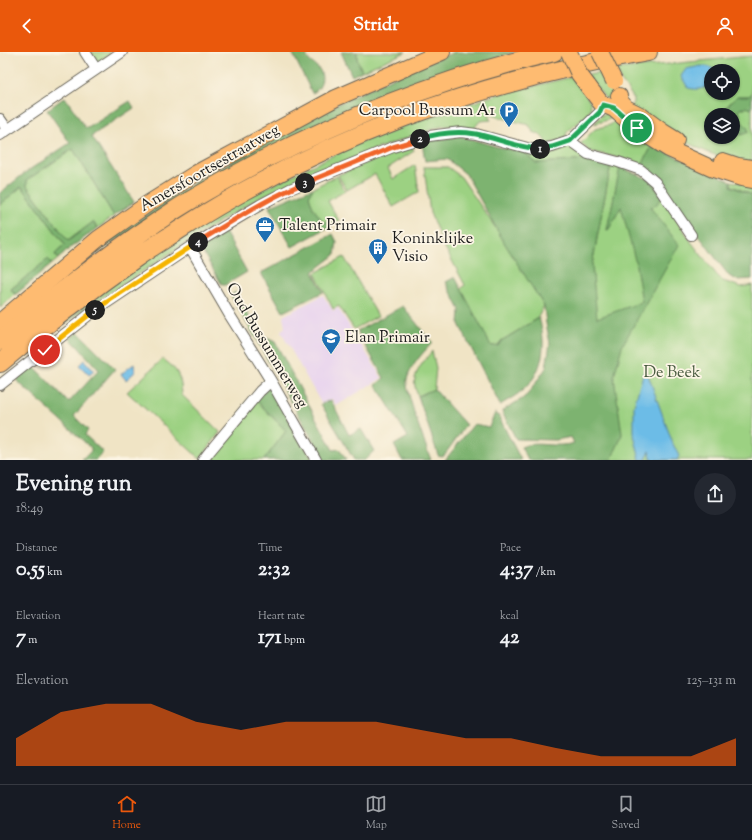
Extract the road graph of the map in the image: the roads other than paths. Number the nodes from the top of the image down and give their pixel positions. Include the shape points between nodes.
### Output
1 (84, 52) edge
2 (442, 52) edge
3 (554, 52) edge
4 (569, 52) edge
5 (600, 52) edge
6 (648, 52) edge
7 (117, 53) edge
8 (96, 69) junction
9 (610, 102) junction
10 (0, 119) edge
11 (4, 132) edge
12 (570, 141) junction
13 (752, 168) edge
14 (752, 180) edge
15 (691, 235) dead end
16 (190, 247) junction
17 (0, 322) edge
18 (0, 342) edge
19 (0, 363) edge
20 (271, 381) junction
21 (0, 385) edge
22 (204, 460) edge
23 (316, 460) edge

1 - 8 street
2 - 17 main road, Amersfoortsestraatweg via 336,98 195,174 98,239
3 - 18 highway via 467,75 404,97 302,140 238,173 176,209 130,240
4 - 9 main road, bridge via 579,74 599,101
5 - 9 main road, bridge via 619,92
6 - 19 highway via 550,72 458,98 393,121 310,157 214,208 137,257
7 - 8 street
8 - 11 street
9 - 12 street
9 - 13 main road via 620,100 626,108 686,146 738,166
9 - 14 main road via 637,128 669,149 713,169
10 - 11 street
12 - 15 street via 588,154 641,170 655,182
12 - 16 street via 552,147 531,149 461,132 429,136 393,147 290,189
16 - 20 street, Oud Bussummerweg
16 - 21 street via 90,314
20 - 22 street
20 - 23 street, Oud Bussummerweg

